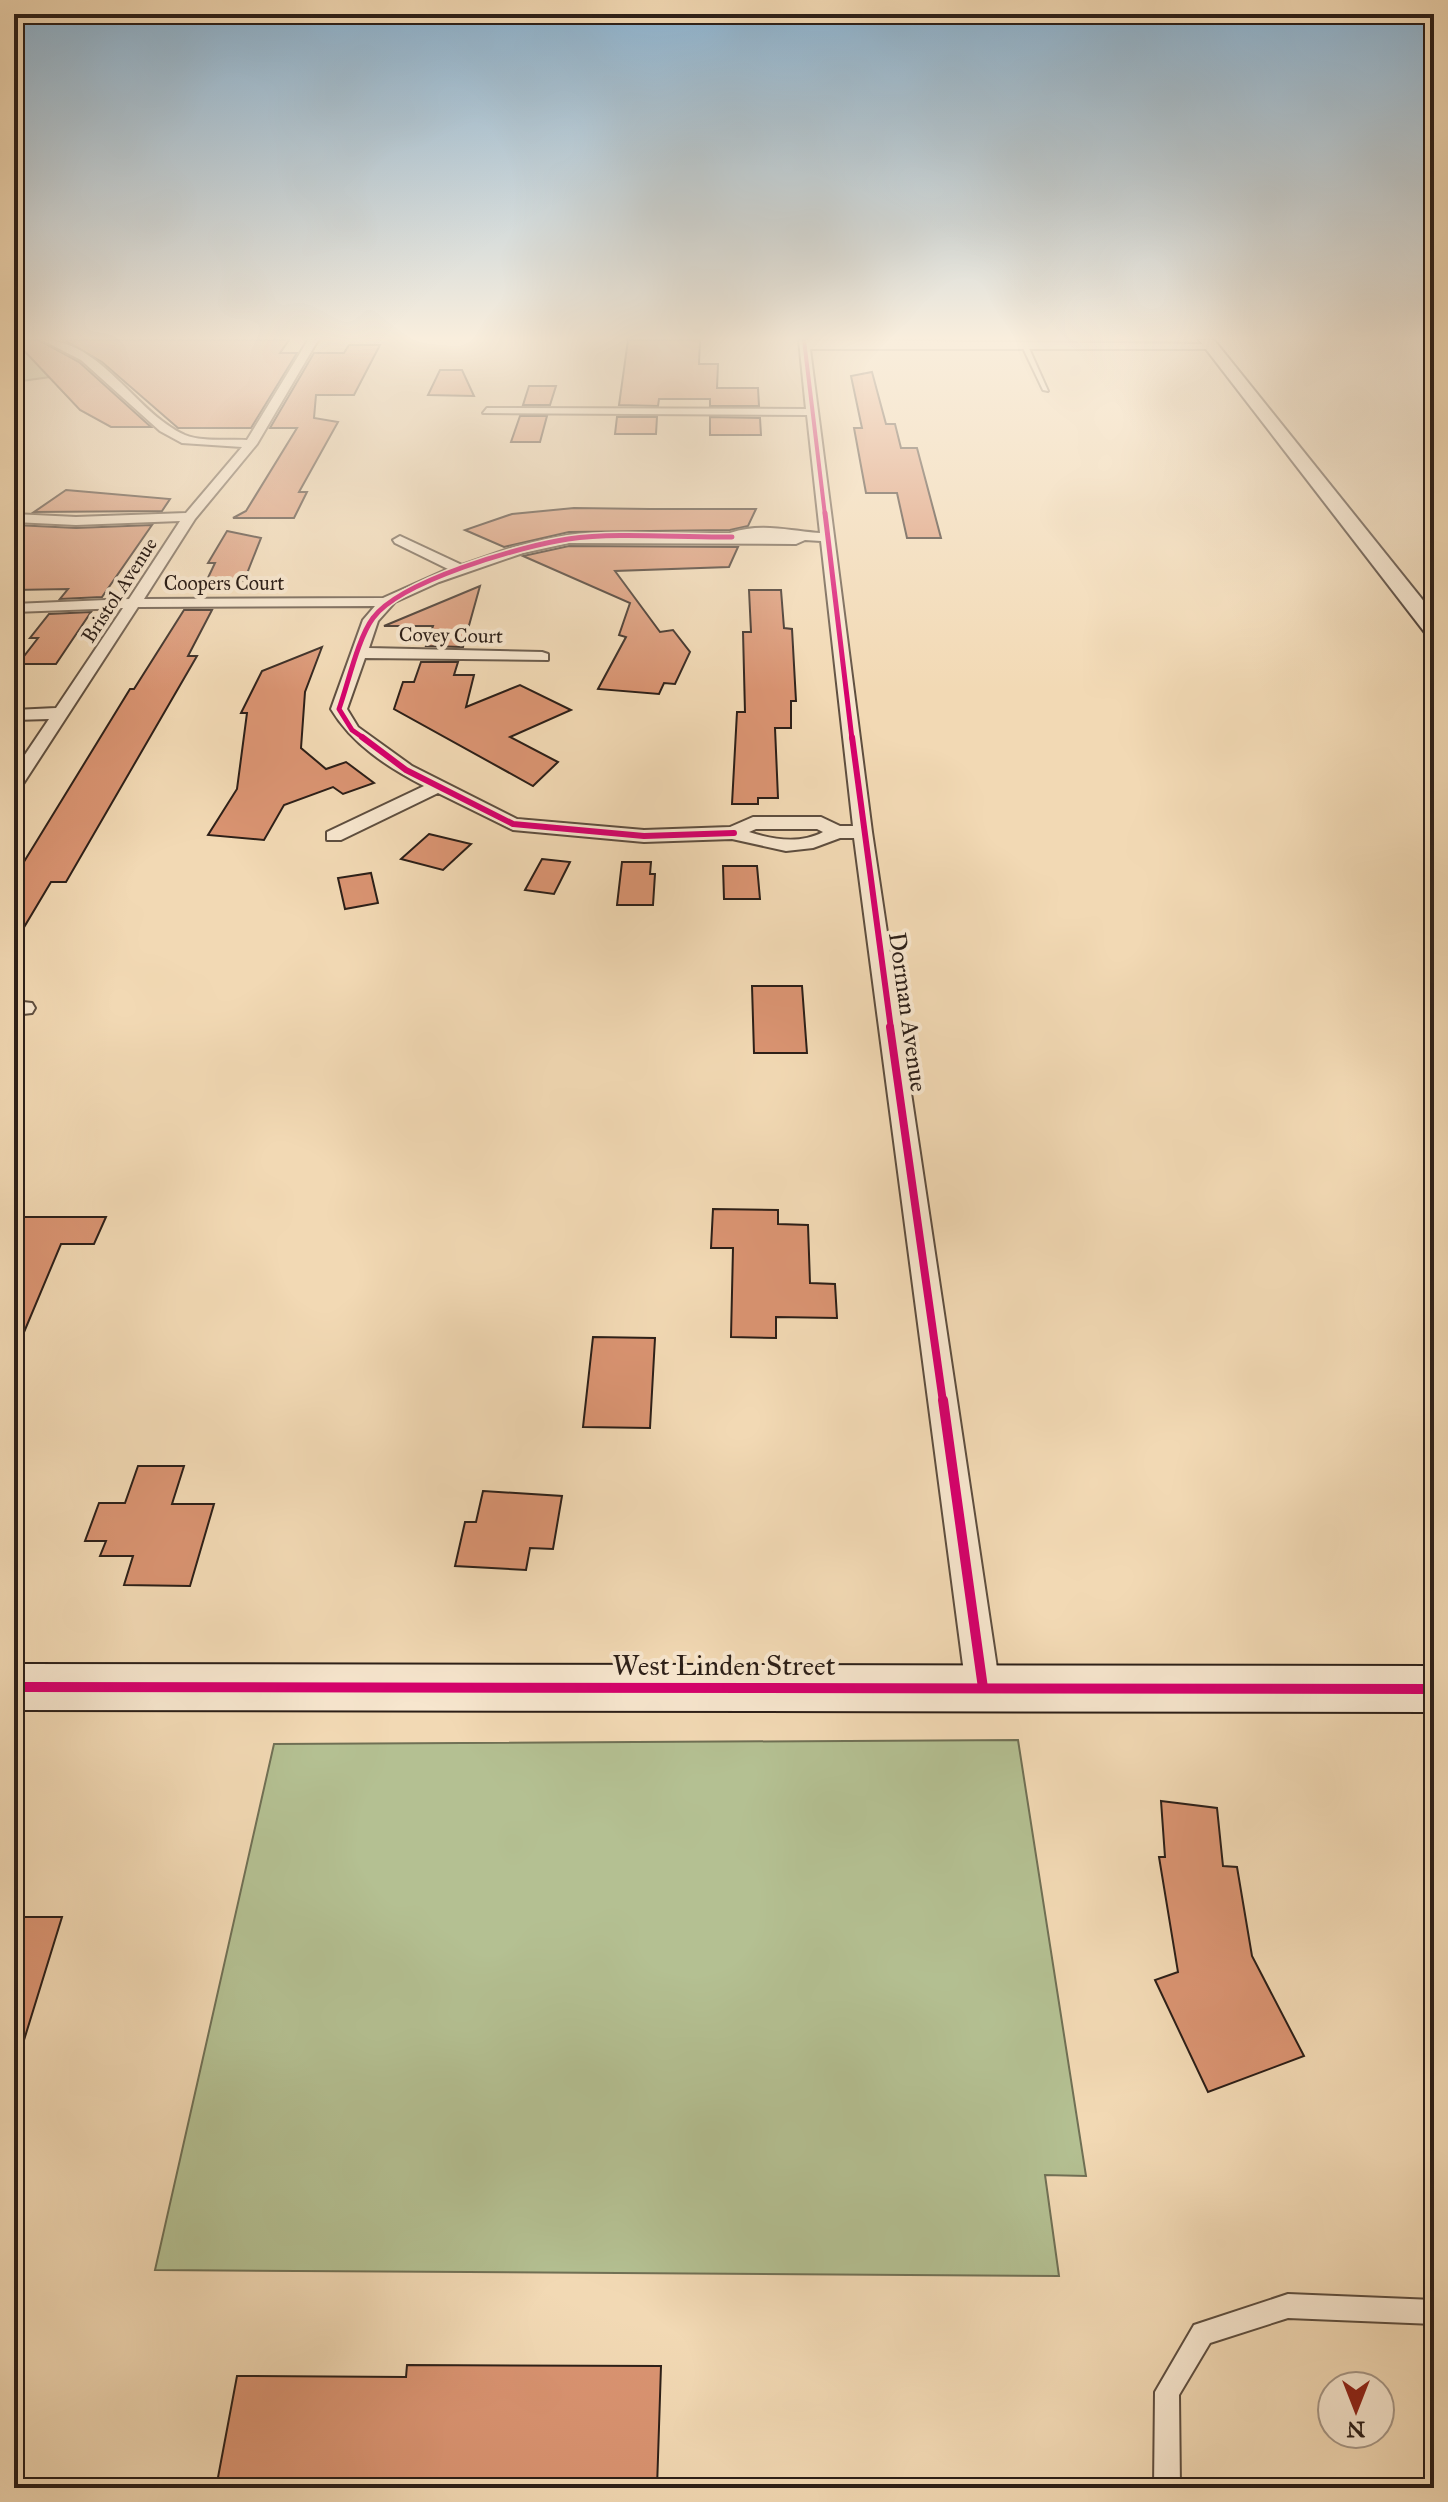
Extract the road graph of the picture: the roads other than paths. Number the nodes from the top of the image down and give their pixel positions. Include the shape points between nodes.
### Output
1 (240, 457) edge
2 (820, 457) edge
3 (1298, 457) edge
4 (190, 517) junction
5 (14, 518) edge
6 (829, 537) junction
7 (400, 540) dead end
8 (461, 570) junction
9 (387, 602) junction
10 (136, 603) junction
11 (14, 608) edge
12 (1434, 629) edge
13 (359, 653) junction
14 (542, 657) dead end
15 (62, 713) junction
16 (14, 715) edge
17 (14, 784) edge
18 (438, 786) junction
19 (863, 832) junction
20 (334, 836) dead end
21 (14, 1687) edge
22 (983, 1688) junction
23 (1434, 1689) edge
24 (1434, 2312) edge
25 (1167, 2488) edge

1 - 4 street, Bristol Avenue
2 - 6 street, Dorman Avenue
3 - 12 main road
4 - 5 street
4 - 10 street, Bristol Avenue
6 - 8 street via 746,532 732,537 569,539
6 - 19 street, Dorman Avenue
7 - 8 street
8 - 9 street
9 - 10 street, Coopers Court
9 - 13 street via 371,620
10 - 11 street, Coopers Court
10 - 15 street, Bristol Avenue
13 - 14 street, Covey Court
13 - 18 street via 339,709 352,730 406,770
15 - 16 street
15 - 17 street, Bristol Avenue
18 - 19 street via 513,824 644,836 734,833 753,823 821,823 836,832
18 - 20 street
19 - 22 street, Dorman Avenue
21 - 22 main road, West Linden Street
22 - 23 main road, West Linden Street
24 - 25 lane via 1288,2306 1202,2333 1167,2392

